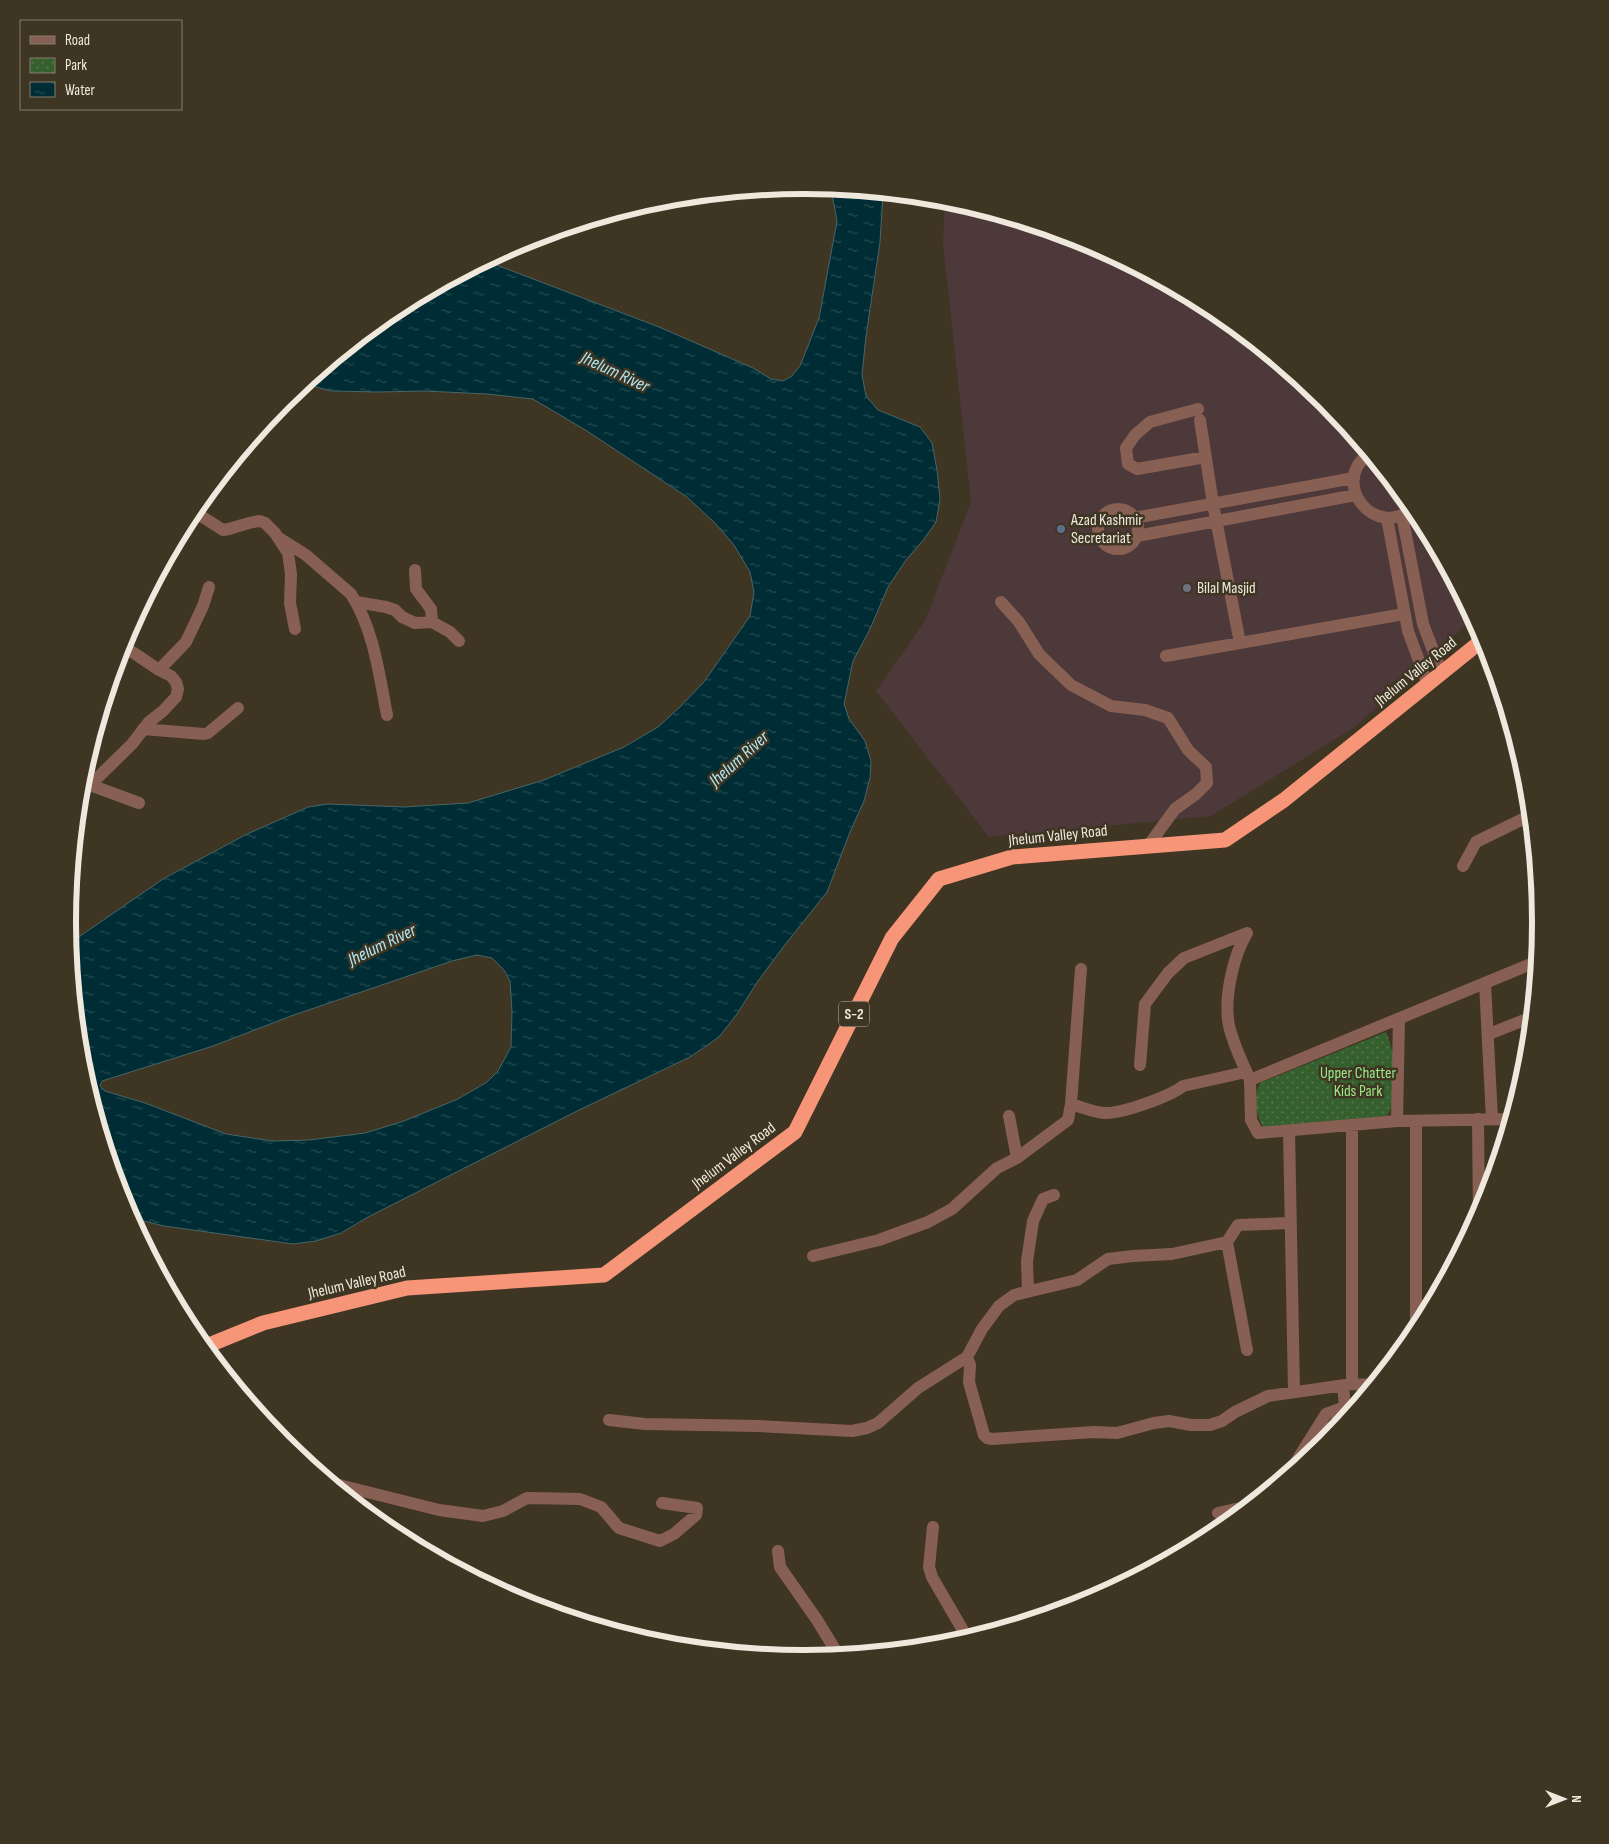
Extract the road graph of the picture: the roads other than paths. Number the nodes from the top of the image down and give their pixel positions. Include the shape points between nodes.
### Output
1 (1206, 457) junction
2 (1365, 458) edge
3 (1354, 478) junction
4 (1356, 495) junction
5 (1213, 504) junction
6 (1406, 512) edge
7 (1402, 515) junction
8 (200, 516) edge
9 (1134, 518) junction
10 (1387, 518) junction
11 (1217, 521) junction
12 (1137, 536) junction
13 (279, 538) junction
14 (415, 570) dead end
15 (209, 588) dead end
16 (356, 602) junction
17 (1001, 602) dead end
18 (1404, 614) junction
19 (432, 622) junction
20 (295, 629) dead end
21 (459, 641) dead end
22 (1240, 643) junction
23 (1477, 644) edge
24 (129, 650) edge
25 (1166, 656) dead end
26 (159, 670) junction
27 (1442, 674) junction
28 (1428, 685) junction
29 (238, 708) dead end
30 (387, 715) dead end
31 (142, 730) junction
32 (91, 777) edge
33 (90, 782) edge
34 (139, 803) dead end
35 (1525, 817) edge
36 (1148, 846) junction
37 (1463, 866) dead end
38 (1531, 964) edge
39 (1081, 969) dead end
40 (1485, 983) junction
41 (1399, 1019) junction
42 (1526, 1020) edge
43 (1489, 1034) junction
44 (1140, 1065) dead end
45 (1248, 1076) junction
46 (1071, 1104) junction
47 (1009, 1116) dead end
48 (1492, 1119) junction
49 (1505, 1119) edge
50 (1478, 1120) junction
51 (1397, 1121) junction
52 (1416, 1121) junction
53 (1352, 1125) junction
54 (1289, 1131) junction
55 (1017, 1158) junction
56 (1054, 1195) dead end
57 (1479, 1196) edge
58 (1290, 1223) junction
59 (1227, 1242) junction
60 (813, 1256) dead end
61 (1028, 1291) junction
62 (1416, 1317) edge
63 (211, 1344) edge
64 (1247, 1350) dead end
65 (967, 1357) junction
66 (1348, 1385) junction
67 (1366, 1385) edge
68 (1294, 1392) junction
69 (609, 1420) dead end
70 (1300, 1455) edge
71 (344, 1486) edge
72 (662, 1503) dead end
73 (1235, 1509) edge
74 (1218, 1513) dead end
75 (933, 1527) dead end
76 (778, 1551) dead end
77 (964, 1632) edge
78 (835, 1649) edge

1 - 1 street via 1199,415 1150,422 1134,435 1126,448 1128,464 1137,469
1 - 5 street
2 - 3 street
3 - 4 street
3 - 5 street
4 - 10 street via 1366,509
4 - 11 street
5 - 9 street
5 - 11 street
6 - 7 street
7 - 10 street
7 - 27 street via 1423,624
8 - 13 street via 223,530 260,520
9 - 12 street
9 - 12 street via 1123,510 1110,512 1100,521 1099,534 1106,545 1117,549 1129,546
10 - 18 street
11 - 12 street
11 - 22 street
13 - 16 street via 306,555
13 - 20 street via 290,560 290,603
14 - 19 street via 416,589 431,609
15 - 26 street via 186,642
16 - 19 street via 386,606 415,623
16 - 30 street via 375,656
17 - 36 street via 1019,622 1039,654 1071,685 1110,706 1145,710 1168,718 1188,750 1206,768 1207,783 1175,809
18 - 22 street
18 - 28 street
19 - 21 street
22 - 25 street
23 - 27 highway, Jhelum Valley Road / S-2
24 - 26 street
26 - 31 street via 176,682 176,697
27 - 28 highway, Jhelum Valley Road / S-2
28 - 36 highway, Jhelum Valley Road / S-2 via 1284,800 1225,840
29 - 31 street via 204,734
31 - 32 street via 132,744
33 - 34 street
35 - 37 street via 1476,842
36 - 63 highway, Jhelum Valley Road / S-2 via 1012,857 939,879 892,938 795,1132 604,1275 407,1288 263,1323
38 - 40 street
39 - 46 street
40 - 41 street
40 - 43 street
41 - 45 street
41 - 51 street
42 - 43 street
43 - 48 street
44 - 45 street via 1145,1004 1168,973 1184,958 1247,933 1229,986 1228,1019
45 - 46 street via 1183,1086 1174,1093 1104,1114
45 - 54 street via 1251,1120 1258,1133
46 - 55 street via 1068,1120
47 - 55 street
48 - 49 street
48 - 50 street
50 - 52 street
50 - 57 street
51 - 52 street
51 - 53 street
52 - 62 street
53 - 54 street
53 - 66 street
54 - 58 street
55 - 60 street via 997,1168 952,1209 928,1222 879,1240
56 - 61 street via 1043,1199 1033,1221 1027,1261
58 - 59 street via 1238,1225
58 - 68 street
59 - 61 street via 1172,1254 1108,1259 1077,1280
59 - 64 street
61 - 65 street via 1014,1295 999,1306
65 - 68 street via 969,1382 984,1435 992,1439 1117,1433 1169,1421 1191,1426 1210,1425 1268,1396
65 - 69 street via 918,1388 878,1423 852,1431
66 - 67 street
66 - 68 street
66 - 70 street via 1344,1407 1326,1414
71 - 72 street via 439,1510 483,1516 502,1511 527,1498 580,1499 600,1507 618,1528 660,1541 674,1534 696,1515 697,1508
73 - 74 street
75 - 77 street via 929,1568
76 - 78 street via 780,1567

